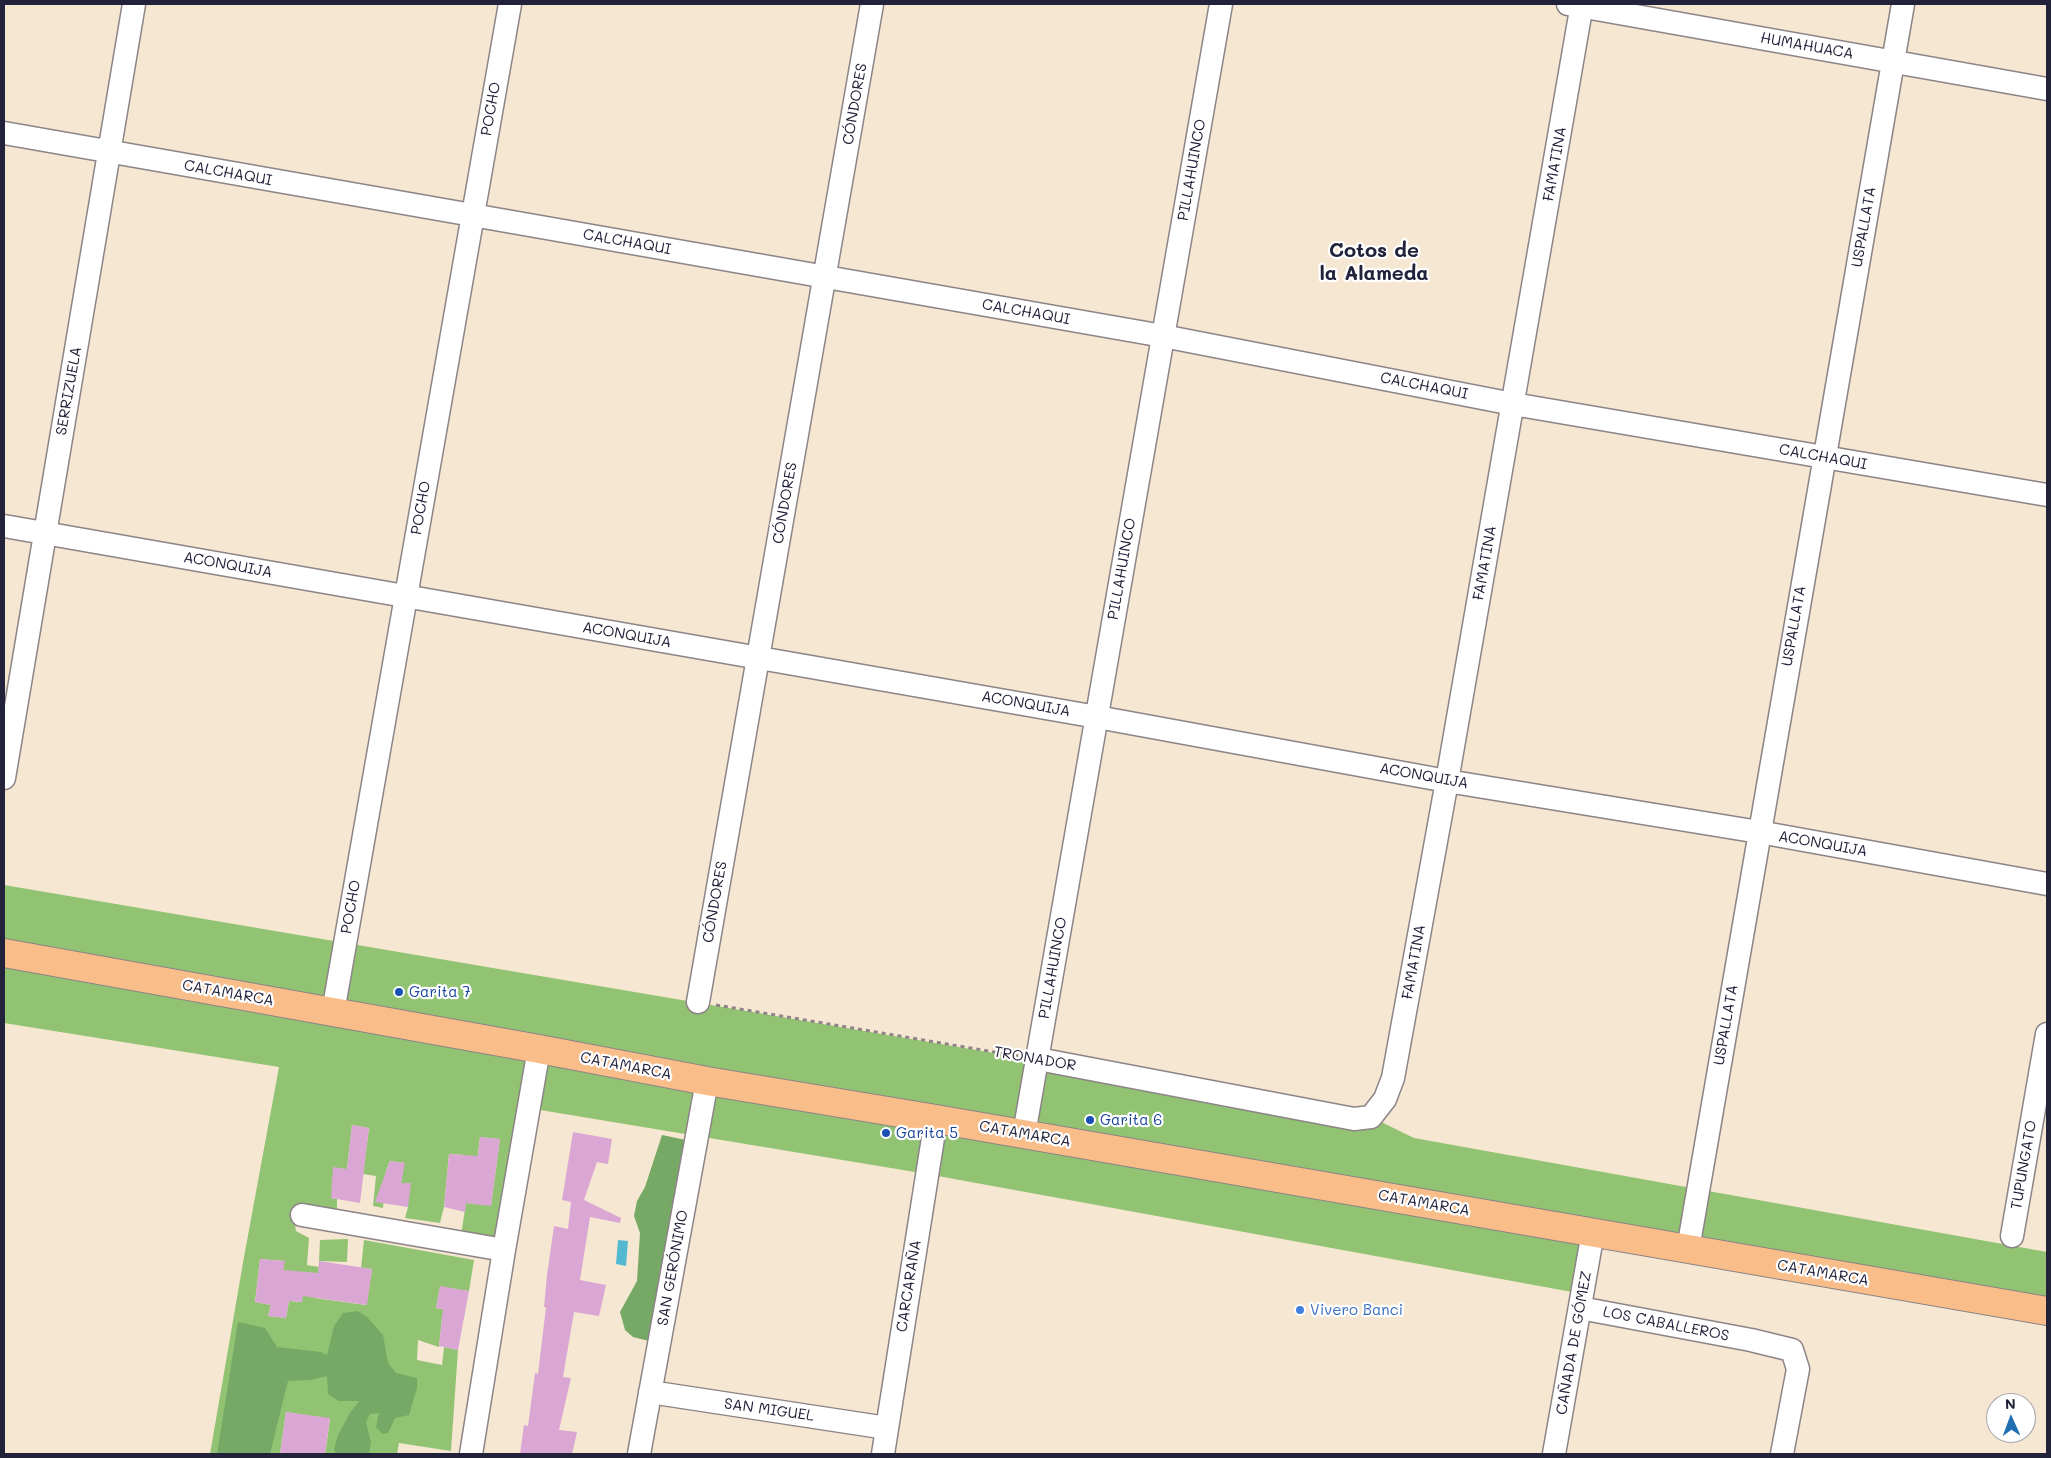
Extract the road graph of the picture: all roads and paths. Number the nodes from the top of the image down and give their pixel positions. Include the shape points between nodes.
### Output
1 (134, 4) edge
2 (510, 4) edge
3 (872, 4) edge
4 (1221, 4) edge
5 (1903, 4) edge
6 (1577, 5) edge
7 (1893, 61) junction
8 (2047, 89) edge
9 (4, 133) edge
10 (109, 152) junction
11 (472, 215) junction
12 (824, 277) junction
13 (1163, 336) junction
14 (1513, 404) junction
15 (1823, 457) junction
16 (2047, 495) edge
17 (4, 526) edge
18 (45, 533) junction
19 (406, 596) junction
20 (758, 658) junction
21 (1097, 717) junction
22 (4, 778) edge
23 (1448, 781) junction
24 (1759, 832) junction
25 (2047, 884) edge
26 (4, 953) edge
27 (698, 1002) joint
28 (333, 1012) junction
29 (2047, 1034) edge
30 (540, 1049) junction
31 (1038, 1059) junction
32 (708, 1081) junction
33 (1371, 1117) joint
34 (936, 1118) junction
35 (1024, 1134) junction
36 (302, 1216) dead end
37 (1593, 1232) junction
38 (2012, 1236) dead end
39 (1688, 1249) junction
40 (504, 1250) junction
41 (1580, 1308) junction
42 (2047, 1311) edge
43 (650, 1392) junction
44 (887, 1428) junction
45 (471, 1454) edge
46 (639, 1454) edge
47 (883, 1454) edge
48 (1554, 1454) edge
49 (1782, 1454) edge

1 - 10 street, SERRIZUELA
2 - 11 street, POCHO
3 - 12 street, CÓNDORES
4 - 13 street, PILLAHUINCO
5 - 7 street, USPALLATA
6 - 7 street, HUMAHUACA
6 - 14 street, FAMATINA
7 - 8 street, HUMAHUACA
7 - 15 street, USPALLATA
9 - 10 street, CALCHAQUI
10 - 11 street, CALCHAQUI
10 - 18 street, SERRIZUELA
11 - 12 street, CALCHAQUI
11 - 19 street, POCHO
12 - 13 street, CALCHAQUI
12 - 20 street, CÓNDORES
13 - 14 street, CALCHAQUI
13 - 21 street, PILLAHUINCO
14 - 15 street, CALCHAQUI
14 - 23 street, FAMATINA
15 - 16 street, CALCHAQUI
15 - 24 street, USPALLATA
17 - 18 street, ACONQUIJA
18 - 19 street, ACONQUIJA
18 - 22 street, SERRIZUELA
19 - 20 street, ACONQUIJA
19 - 28 street, POCHO
20 - 21 street, ACONQUIJA
20 - 27 street, CÓNDORES
21 - 23 street, ACONQUIJA
21 - 31 street, PILLAHUINCO
23 - 24 street, ACONQUIJA
23 - 33 street, FAMATINA via 1393,1078 1385,1099
24 - 25 street, ACONQUIJA
24 - 39 street, USPALLATA
26 - 28 main road, CATAMARCA
27 - 31 path, TRONADOR
28 - 30 main road, CATAMARCA
29 - 38 street, TUPUNGATO
30 - 32 main road, CATAMARCA
30 - 40 street
31 - 33 street, TRONADOR via 1354,1119
31 - 35 street, PILLAHUINCO
32 - 34 main road, CATAMARCA
32 - 43 street, SAN GERÓNIMO
34 - 35 main road, CATAMARCA
34 - 44 street, CARCARAÑA
35 - 37 main road, CATAMARCA
36 - 40 street
37 - 39 main road, CATAMARCA
37 - 41 street, CAÑADA DE GÓMEZ
39 - 42 main road, CATAMARCA
40 - 45 street
41 - 48 street, CAÑADA DE GÓMEZ
41 - 49 street, LOS CABALLEROS via 1792,1350 1798,1369
43 - 44 street, SAN MIGUEL
43 - 46 street, SAN GERÓNIMO
44 - 47 street, CARCARAÑA

